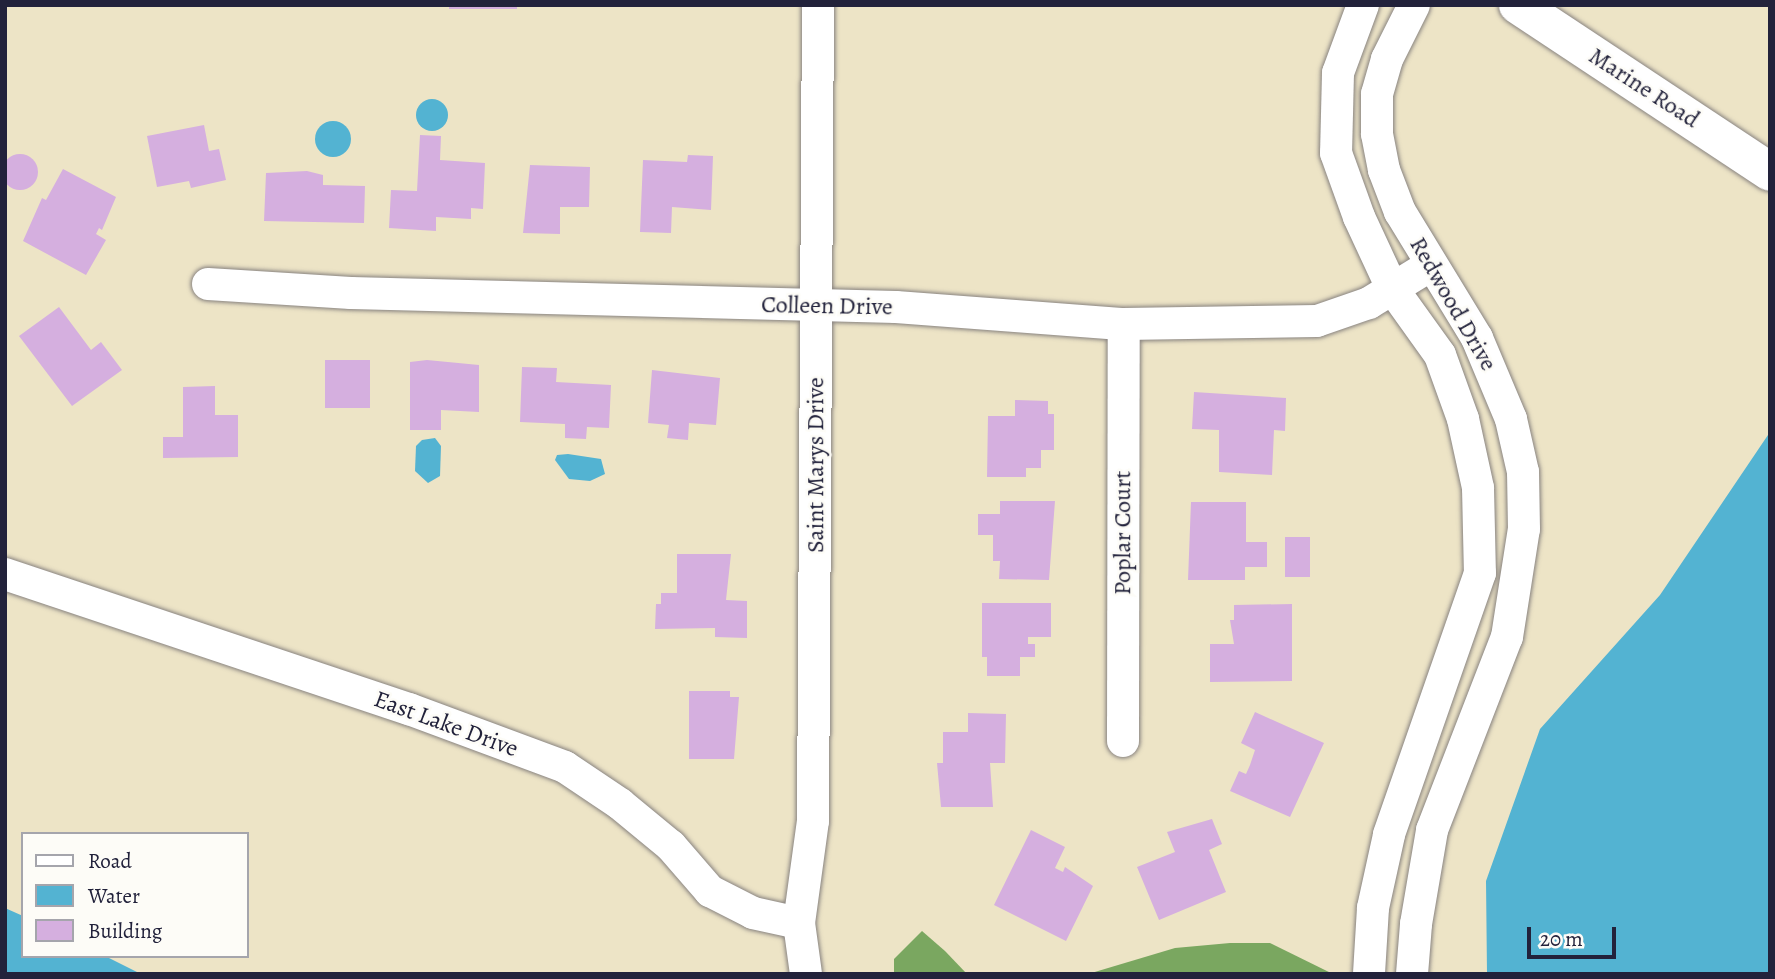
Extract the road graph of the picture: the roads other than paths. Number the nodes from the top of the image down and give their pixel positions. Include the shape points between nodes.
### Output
1 (818, 5) edge
2 (1363, 5) edge
3 (1413, 5) edge
4 (1518, 5) edge
5 (1770, 172) edge
6 (1431, 265) junction
7 (208, 284) dead end
8 (1392, 288) junction
9 (817, 307) junction
10 (1124, 324) junction
11 (5, 574) edge
12 (1123, 741) dead end
13 (799, 923) junction
14 (806, 974) edge
15 (1369, 974) edge
16 (1412, 974) edge

1 - 9 street, Saint Marys Drive
2 - 8 street, Redwood Drive via 1338,73 1336,153
3 - 6 street, Redwood Drive via 1387,59 1377,94 1377,134 1400,212
4 - 5 main road, Marine Road
6 - 8 street, Colleen Drive
6 - 16 street, Redwood Drive via 1477,338 1511,419 1522,472 1524,529 1507,637 1433,830
7 - 9 street, Colleen Drive
8 - 10 street, Colleen Drive via 1357,308 1317,321
8 - 15 street, Redwood Drive via 1440,355 1462,419 1478,488 1480,573 1389,835 1373,908
9 - 10 street, Colleen Drive via 896,307
9 - 13 street, Saint Marys Drive via 813,821
10 - 12 street, Poplar Court
11 - 13 street, East Lake Drive via 409,709 565,767 671,846 710,891 753,914
13 - 14 street

